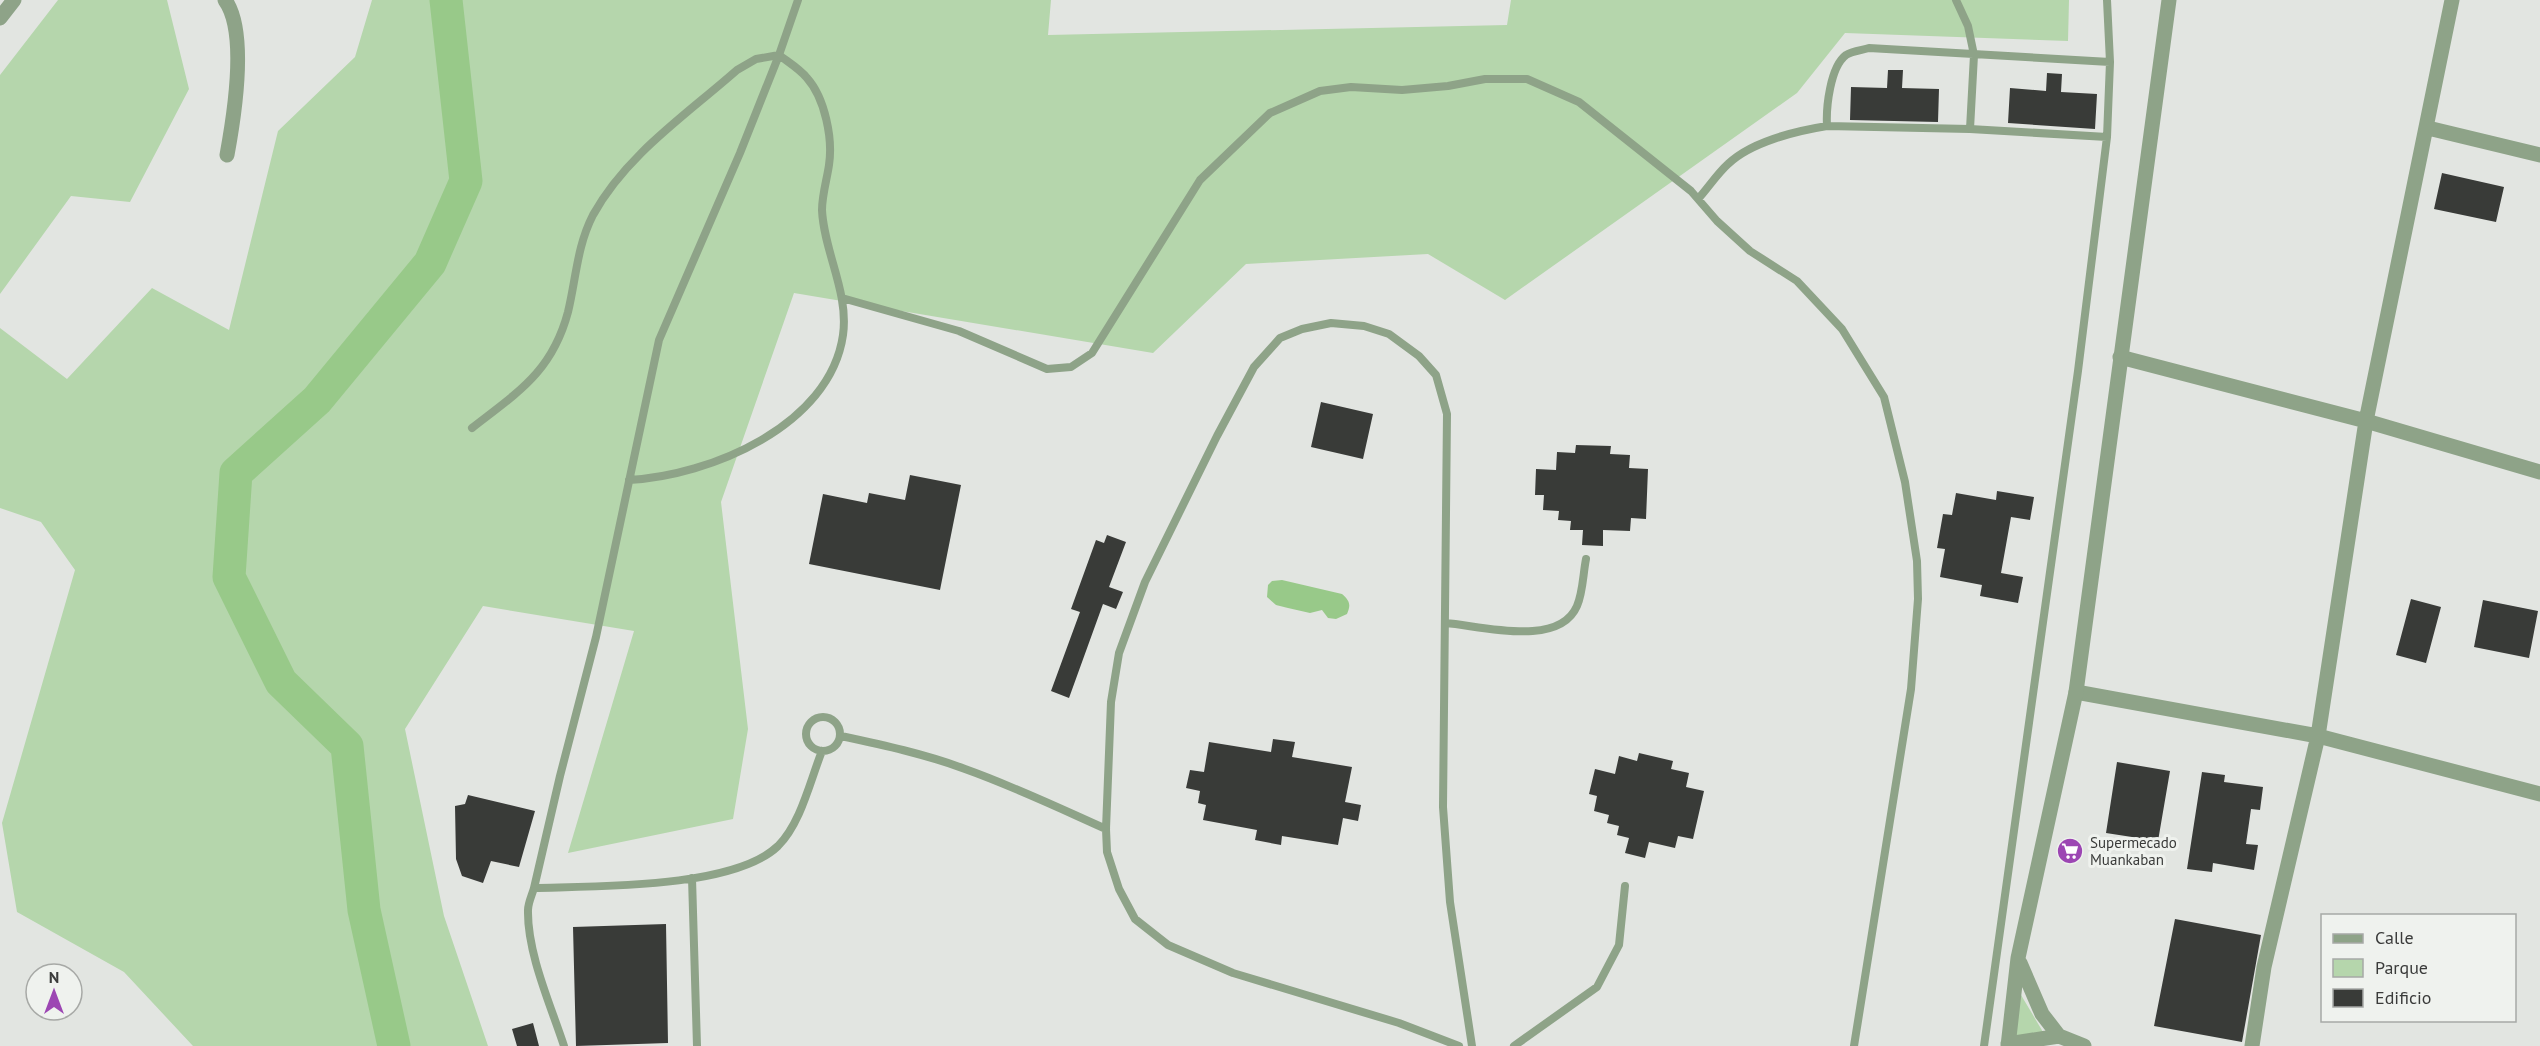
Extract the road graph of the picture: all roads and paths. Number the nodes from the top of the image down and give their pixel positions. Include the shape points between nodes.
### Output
1 (14, 0) edge
2 (225, 0) edge
3 (798, 0) edge
4 (1956, 0) edge
5 (2107, 0) edge
6 (2169, 0) edge
7 (2452, 0) edge
8 (0, 18) edge
9 (779, 55) junction
10 (1974, 55) junction
11 (2110, 62) junction
12 (1827, 126) junction
13 (2428, 128) junction
14 (1970, 129) junction
15 (2107, 137) junction
16 (227, 155) dead end
17 (2540, 155) edge
18 (1698, 199) junction
19 (842, 298) junction
20 (2120, 357) junction
21 (2366, 421) junction
22 (472, 428) dead end
23 (2540, 472) edge
24 (628, 480) junction
25 (1586, 559) dead end
26 (1446, 622) junction
27 (2076, 692) junction
28 (841, 736) junction
29 (2318, 736) junction
30 (822, 752) junction
31 (2540, 794) edge
32 (1106, 829) junction
33 (692, 878) junction
34 (1625, 886) dead end
35 (534, 888) junction
36 (2018, 958) junction
37 (2059, 1036) junction
38 (2008, 1045) edge
39 (564, 1046) edge
40 (697, 1046) edge
41 (1459, 1046) edge
42 (1472, 1046) edge
43 (1514, 1046) edge
44 (1854, 1046) edge
45 (1984, 1046) edge
46 (2084, 1046) edge
47 (2252, 1046) edge

1 - 8 street
2 - 16 street via 230,7 238,54
3 - 9 lane
4 - 10 lane via 1968,26
5 - 11 lane
6 - 20 street
7 - 13 street
9 - 19 lane via 807,78 827,124 830,161 822,209
9 - 22 lane via 756,59 737,70 625,167 593,216 575,263 568,312 552,355 530,383
9 - 24 lane via 659,340
10 - 11 lane
10 - 12 lane via 1869,48 1847,55 1835,70 1826,107
10 - 14 lane
11 - 15 lane
12 - 14 lane
12 - 18 lane via 1775,137 1730,162
13 - 17 street
13 - 21 street
14 - 15 lane
15 - 45 lane via 2077,382
18 - 19 lane via 1579,102 1527,79 1485,79 1402,90 1351,87 1320,91 1270,113 1200,180 1092,352 1071,367 1047,369 959,332
18 - 44 lane via 1750,250 1797,281 1842,329 1884,398 1905,482 1917,571 1911,688
19 - 24 lane via 843,335 835,363 816,398 779,428 733,456 686,473
20 - 21 street
20 - 27 street
21 - 23 street
21 - 29 street
24 - 35 lane via 597,637
25 - 26 lane via 1577,606 1563,624 1536,632
26 - 32 lane via 1447,414 1436,375 1419,356 1389,334 1364,326 1331,323 1280,338 1254,367 1217,436 1144,582 1122,643 1111,702
26 - 42 lane via 1443,807 1450,902
27 - 29 street
27 - 36 street
28 - 30 lane via 832,749
28 - 30 lane via 835,721 825,717 814,720 807,728 806,738
28 - 32 lane via 963,768
29 - 31 street
29 - 47 street via 2265,967
30 - 33 lane via 791,829 777,847 738,867
32 - 41 lane via 1107,852 1116,880 1136,919 1168,945 1233,973 1399,1023
33 - 35 lane
33 - 40 lane
34 - 43 lane via 1619,945 1597,987
35 - 39 lane via 528,909 531,934
36 - 37 street via 2042,1014
36 - 38 street
37 - 38 street
37 - 46 street

